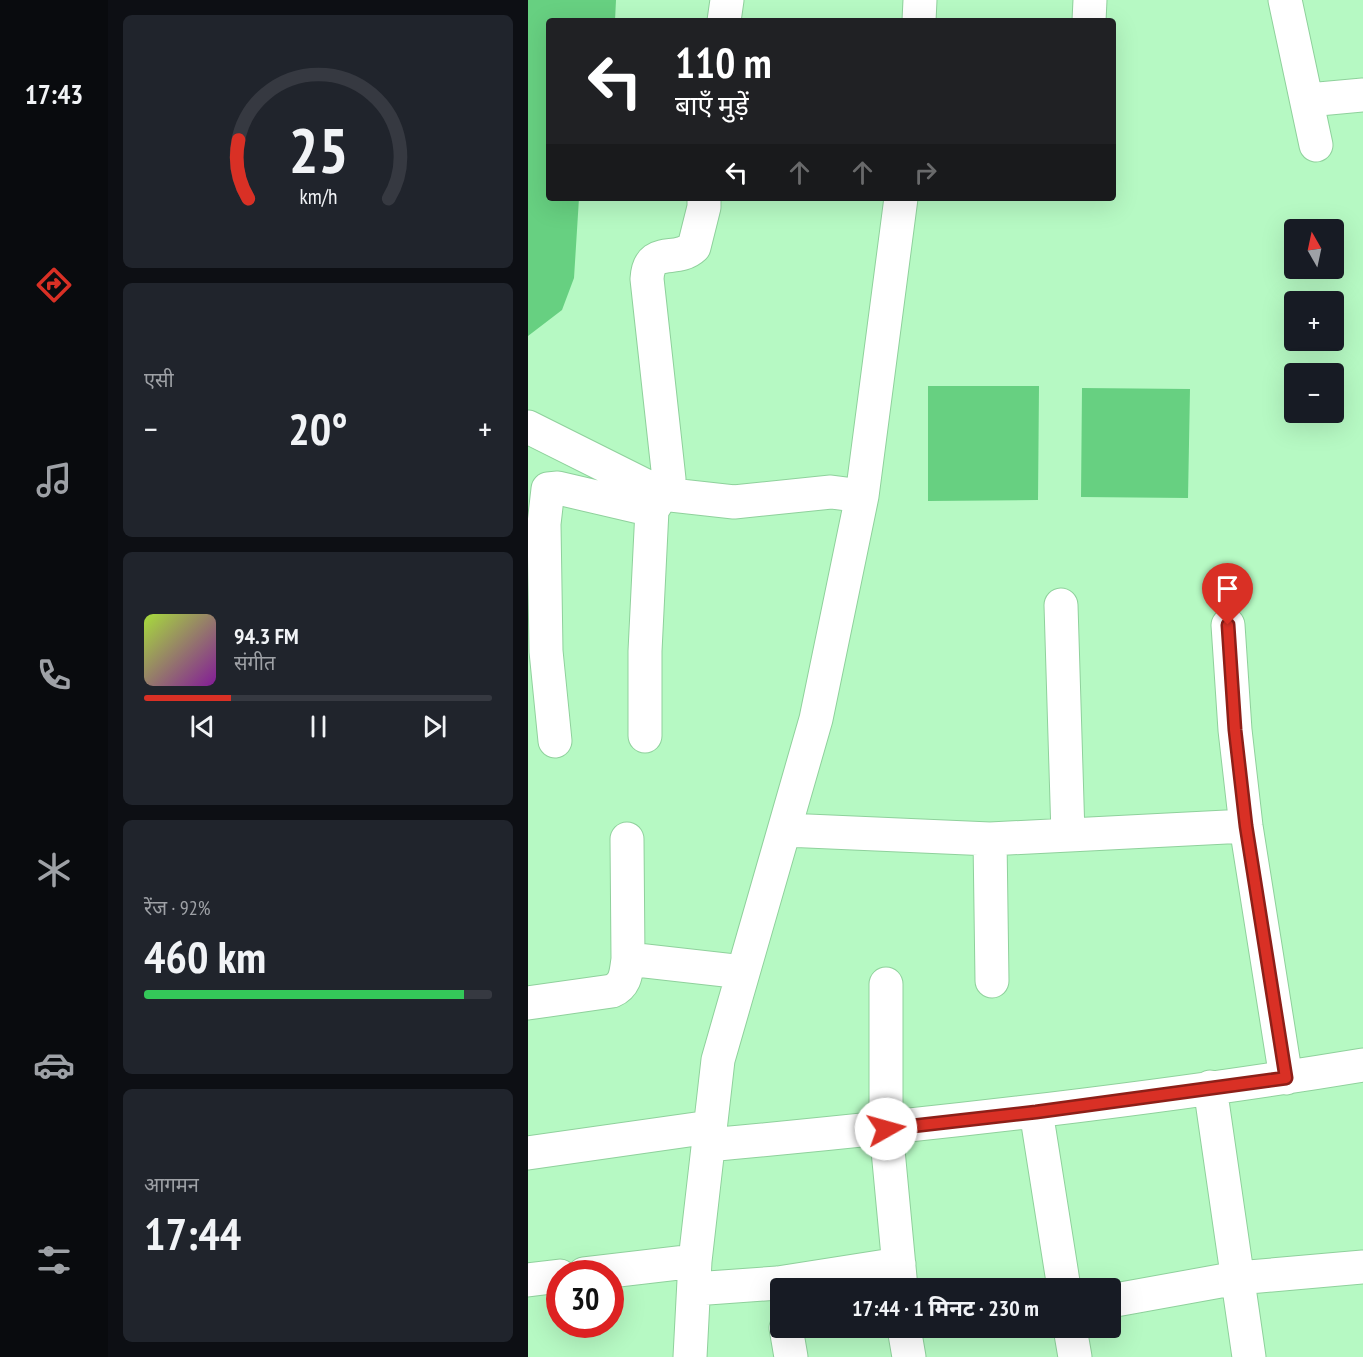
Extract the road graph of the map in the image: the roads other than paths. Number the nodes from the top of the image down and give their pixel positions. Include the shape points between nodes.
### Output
1 (727, 0) edge
2 (920, 0) edge
3 (1090, 0) edge
4 (1285, 0) edge
5 (724, 18) edge
6 (919, 18) edge
7 (1089, 18) edge
8 (1363, 95) edge
9 (1308, 100) junction
10 (1316, 145) dead end
11 (704, 201) edge
12 (901, 201) edge
13 (528, 427) edge
14 (862, 496) junction
15 (657, 502) junction
16 (1061, 605) dead end
17 (1228, 625) dead end
18 (645, 736) dead end
19 (555, 741) dead end
20 (1246, 826) junction
21 (785, 830) junction
22 (1068, 835) junction
23 (627, 839) dead end
24 (990, 839) junction
25 (628, 959) junction
26 (743, 972) junction
27 (992, 981) dead end
28 (886, 984) dead end
29 (528, 1003) edge
30 (1363, 1065) edge
31 (1286, 1078) junction
32 (1210, 1087) junction
33 (1036, 1112) junction
34 (886, 1129) junction
35 (709, 1136) junction
36 (528, 1153) edge
37 (1363, 1267) edge
38 (624, 1274) edge
39 (694, 1275) junction
40 (900, 1276) edge
41 (546, 1278) edge
42 (880, 1278) edge
43 (1062, 1278) edge
44 (1237, 1278) junction
45 (528, 1280) edge
46 (770, 1287) edge
47 (1121, 1299) edge
48 (788, 1338) edge
49 (906, 1338) edge
50 (1072, 1338) edge
51 (690, 1357) edge
52 (791, 1357) edge
53 (909, 1357) edge
54 (1075, 1357) edge
55 (1249, 1357) edge

1 - 5 street
2 - 6 street
3 - 7 street
4 - 9 street
8 - 9 street
9 - 10 street
11 - 15 street via 694,247 686,253 655,259 647,270 669,476
12 - 14 street
13 - 15 street
14 - 15 street via 831,492 734,502
14 - 21 street via 816,719
15 - 18 street via 645,651
15 - 19 street via 548,489 544,524 546,651
16 - 22 street
17 - 20 street
20 - 22 street
20 - 31 street
21 - 24 street
21 - 26 street
22 - 24 street
23 - 25 street
24 - 27 street
25 - 26 street
25 - 29 street via 622,984 612,991
26 - 35 street via 718,1060
28 - 34 street
30 - 31 street
31 - 32 street
32 - 33 street
32 - 44 street
33 - 34 street
33 - 43 street
34 - 35 street
34 - 40 street
35 - 36 street
35 - 39 street
37 - 44 street
38 - 39 street
39 - 46 street
39 - 51 street
40 - 42 street
41 - 45 street
44 - 47 street
44 - 55 street
48 - 52 street
49 - 53 street
50 - 54 street

